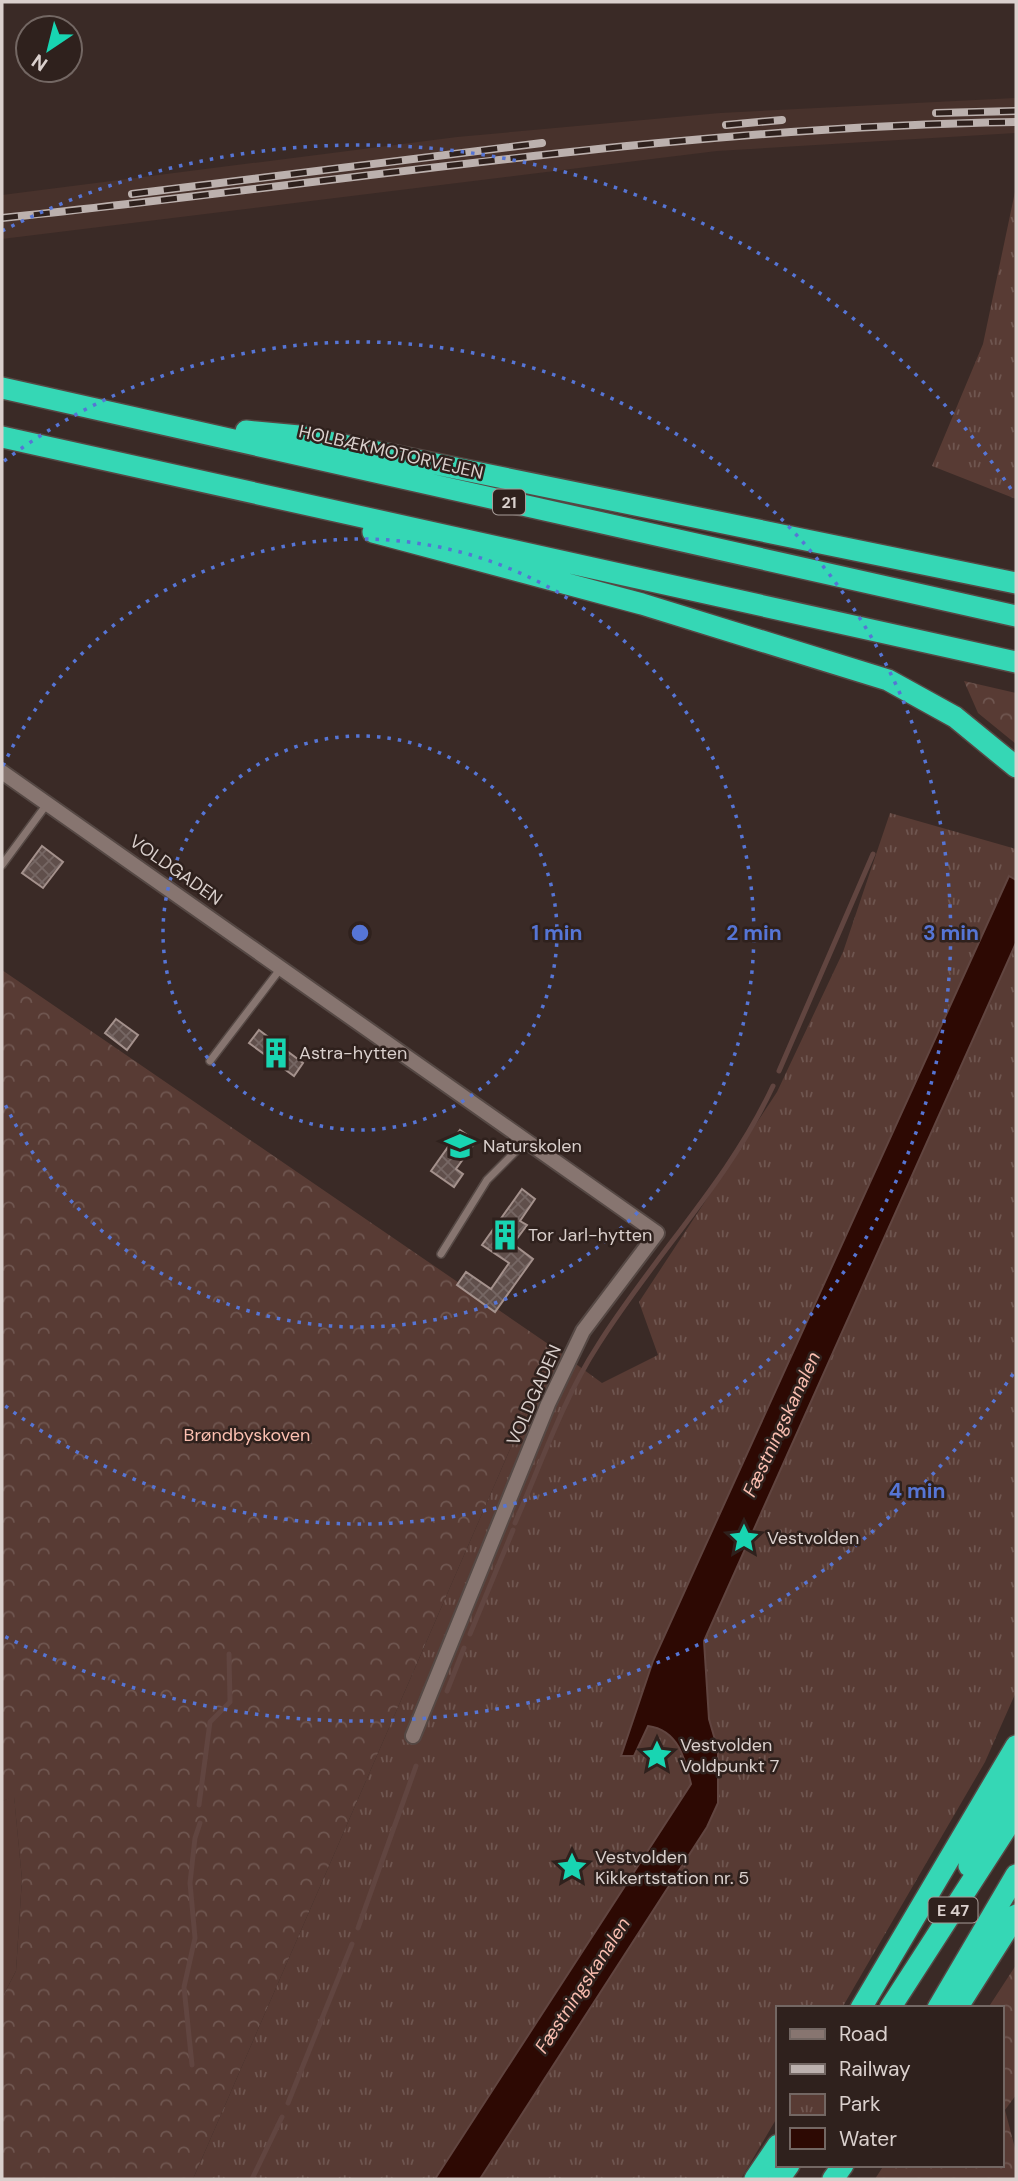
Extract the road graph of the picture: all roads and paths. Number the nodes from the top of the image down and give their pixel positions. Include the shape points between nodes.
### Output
1 (2, 388) edge
2 (166, 424) junction
3 (2, 437) edge
4 (281, 500) junction
5 (1016, 583) edge
6 (1016, 616) edge
7 (1016, 662) edge
8 (1016, 767) edge
9 (2, 772) edge
10 (48, 803) junction
11 (2, 865) edge
12 (282, 968) junction
13 (210, 1062) dead end
14 (527, 1140) junction
15 (441, 1254) dead end
16 (413, 1735) dead end
17 (1016, 1746) edge
18 (1016, 1778) edge
19 (1016, 1813) edge
20 (1016, 1875) edge
21 (1016, 1915) edge
22 (934, 1940) junction
23 (861, 2006) edge
24 (891, 2006) edge
25 (939, 2006) edge
26 (958, 2006) edge
27 (776, 2148) edge
28 (755, 2179) edge

1 - 2 highway, HOLBÆKMOTORVEJEN / 21
2 - 5 highway via 299,436
2 - 6 highway, HOLBÆKMOTORVEJEN / 21
3 - 4 highway
4 - 7 highway
4 - 8 highway via 397,540 642,604 888,680 955,718
9 - 10 street, VOLDGADEN
10 - 11 lane
10 - 12 street, VOLDGADEN
12 - 13 lane
12 - 14 street, VOLDGADEN
14 - 15 lane via 487,1180
14 - 16 street, VOLDGADEN via 657,1233 583,1331
17 - 23 highway
18 - 22 highway
19 - 22 highway, E 47
20 - 25 highway, E 47
21 - 26 highway
22 - 24 highway, E 47
27 - 28 highway

